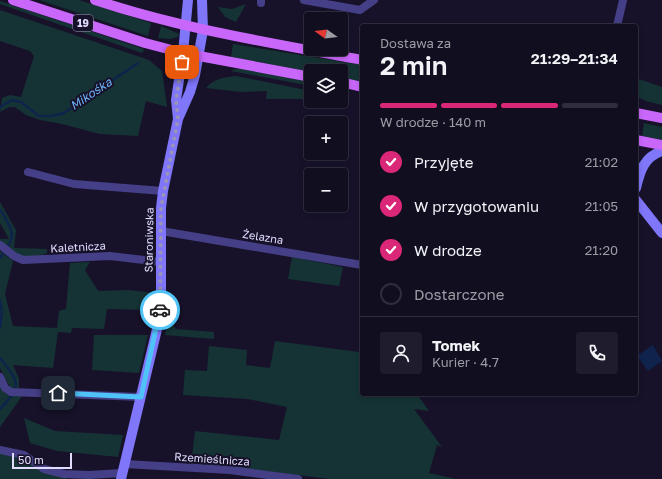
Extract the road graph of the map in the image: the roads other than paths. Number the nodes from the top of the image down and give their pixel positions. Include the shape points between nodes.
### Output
1 (13, 0) edge
2 (95, 0) edge
3 (188, 0) edge
4 (202, 0) edge
5 (304, 0) edge
6 (374, 0) edge
7 (623, 0) edge
8 (618, 24) edge
9 (186, 26) junction
10 (202, 30) junction
11 (183, 53) junction
12 (199, 56) junction
13 (360, 60) edge
14 (304, 76) edge
15 (348, 84) edge
16 (360, 87) edge
17 (638, 113) edge
18 (662, 118) edge
19 (178, 119) junction
20 (638, 140) edge
21 (662, 145) edge
22 (662, 151) edge
23 (28, 172) dead end
24 (638, 182) edge
25 (163, 191) junction
26 (639, 203) edge
27 (161, 231) junction
28 (662, 233) edge
29 (3, 248) edge
30 (161, 262) junction
31 (360, 265) edge
32 (0, 377) edge
33 (141, 397) junction
34 (0, 450) edge
35 (123, 472) edge
36 (298, 479) edge

1 - 11 main road, 19 via 144,43
2 - 9 main road, 19
3 - 9 street, Staroniwska
4 - 10 street, Staroniwska
5 - 6 street via 360,10
7 - 8 street
9 - 10 main road, 19
9 - 11 street, Staroniwska
10 - 12 street, Staroniwska
10 - 13 main road, 19
11 - 12 main road, 19
11 - 19 street, Staroniwska via 176,100
12 - 14 main road, 19
12 - 19 street, Staroniwska via 190,92
15 - 16 main road
17 - 18 main road
19 - 25 street, Staroniwska
20 - 21 main road
22 - 24 street via 648,158
23 - 25 street via 74,184
25 - 27 street, Staroniwska
26 - 28 street
27 - 30 street, Staroniwska
27 - 31 street, Żelazna
29 - 30 street, Kaletnicza via 14,256 28,260 110,256
30 - 33 street, Staroniwska via 160,312
32 - 33 street via 5,388 14,392
33 - 35 street, Staroniwska
34 - 35 street, Rzemieślnicza via 20,454 44,469 64,474
35 - 36 street, Rzemieślnicza via 230,470

